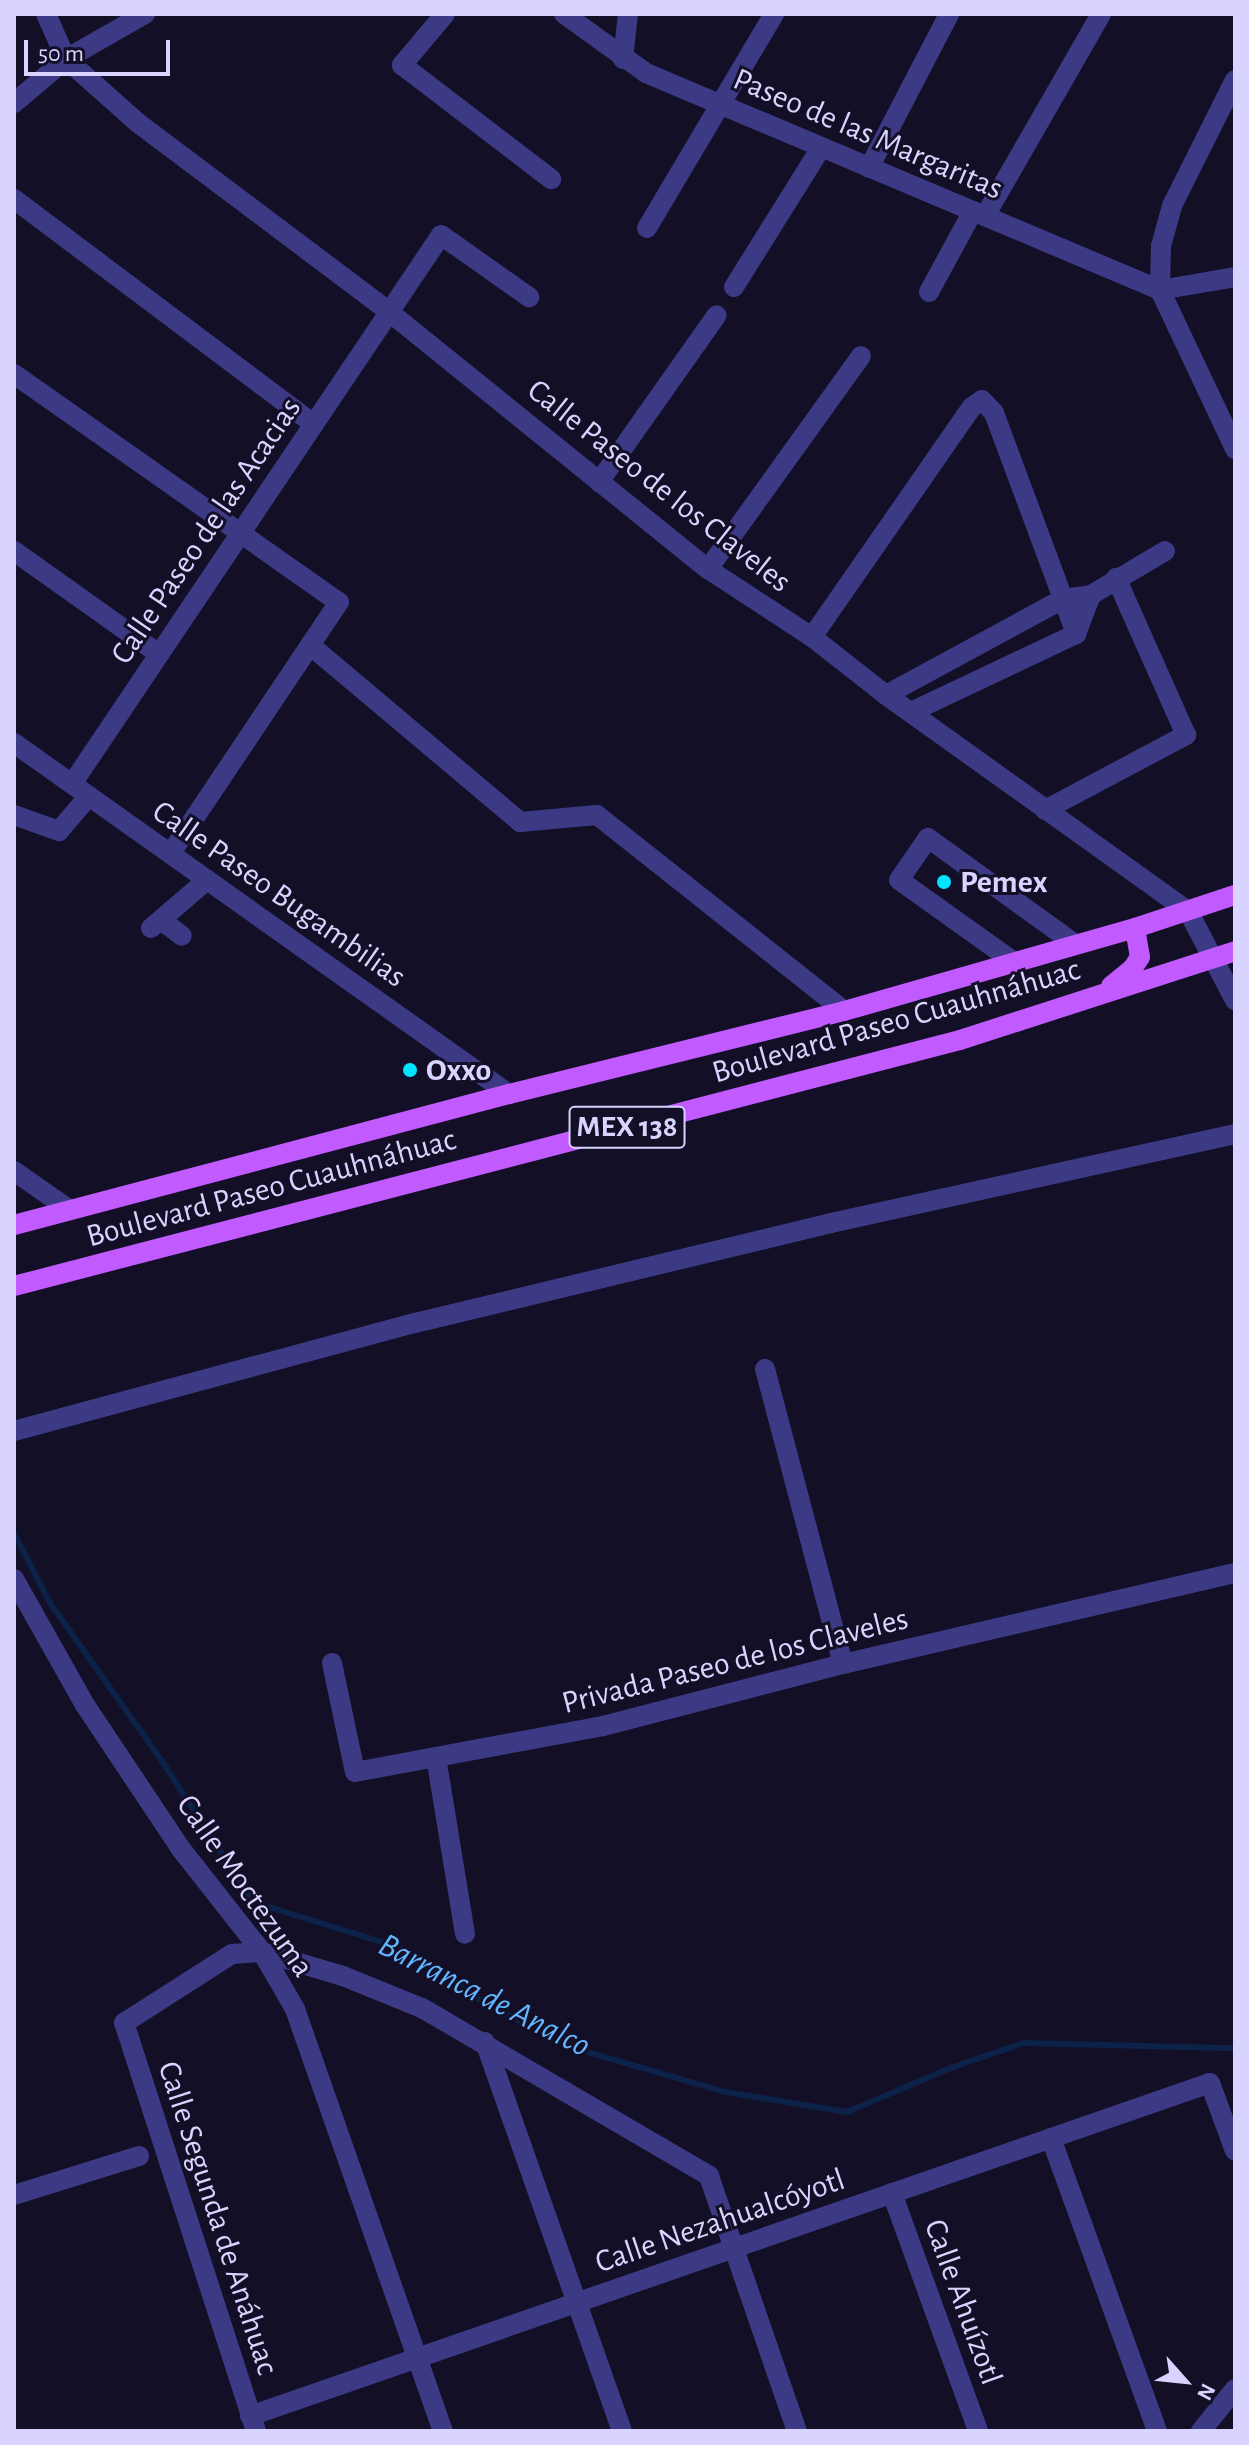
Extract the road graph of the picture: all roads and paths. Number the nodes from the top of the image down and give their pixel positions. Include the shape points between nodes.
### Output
1 (46, 14) edge
2 (145, 14) edge
3 (445, 14) edge
4 (564, 14) edge
5 (628, 14) edge
6 (774, 14) edge
7 (949, 14) edge
8 (1101, 14) edge
9 (66, 59) junction
10 (623, 59) junction
11 (1235, 80) edge
12 (14, 103) edge
13 (719, 105) junction
14 (821, 148) junction
15 (869, 168) junction
16 (551, 179) dead end
17 (14, 199) edge
18 (979, 213) junction
19 (647, 228) dead end
20 (1235, 277) edge
21 (734, 287) dead end
22 (1160, 290) junction
23 (929, 292) dead end
24 (529, 297) dead end
25 (388, 311) junction
26 (717, 315) dead end
27 (861, 356) dead end
28 (14, 374) edge
29 (314, 424) junction
30 (1235, 449) edge
31 (599, 482) junction
32 (239, 534) junction
33 (14, 551) edge
34 (1165, 551) dead end
35 (708, 569) junction
36 (1116, 578) junction
37 (1091, 595) junction
38 (1063, 599) junction
39 (1076, 634) junction
40 (812, 637) junction
41 (310, 645) junction
42 (159, 654) junction
43 (886, 695) junction
44 (911, 712) junction
45 (14, 743) edge
46 (72, 784) junction
47 (89, 796) junction
48 (1045, 810) junction
49 (14, 815) edge
50 (170, 854) junction
51 (207, 880) junction
52 (1235, 895) edge
53 (1188, 911) junction
54 (1135, 928) junction
55 (182, 936) dead end
56 (1075, 944) junction
57 (1235, 951) edge
58 (1215, 958) junction
59 (1014, 962) junction
60 (1098, 995) junction
61 (1235, 1000) edge
62 (844, 1011) junction
63 (509, 1094) junction
64 (1235, 1134) edge
65 (14, 1171) edge
66 (70, 1210) junction
67 (14, 1225) edge
68 (14, 1286) edge
69 (765, 1369) dead end
70 (14, 1431) edge
71 (1235, 1573) edge
72 (14, 1579) edge
73 (332, 1663) dead end
74 (843, 1664) junction
75 (436, 1757) junction
76 (465, 1934) dead end
77 (262, 1952) junction
78 (485, 2042) junction
79 (1051, 2138) junction
80 (1235, 2151) edge
81 (139, 2156) dead end
82 (892, 2193) junction
83 (14, 2195) edge
84 (735, 2247) junction
85 (578, 2302) junction
86 (418, 2357) junction
87 (1233, 2394) edge
88 (253, 2423) edge
89 (443, 2431) edge
90 (622, 2431) edge
91 (797, 2431) edge
92 (978, 2431) edge
93 (1157, 2431) edge
94 (1201, 2431) edge

1 - 9 street, Calle Paseo de los Claveles
2 - 9 street
3 - 16 street via 402,65
4 - 10 street, Paseo de las Margaritas
5 - 10 street
6 - 13 street
7 - 15 street
8 - 18 street
9 - 12 street
9 - 25 street, Calle Paseo de los Claveles via 138,123
10 - 13 street, Paseo de las Margaritas
11 - 22 street via 1172,206 1161,246
13 - 14 street, Paseo de las Margaritas
13 - 19 street
14 - 15 street, Paseo de las Margaritas
14 - 21 street
15 - 18 street, Paseo de las Margaritas
17 - 29 street
18 - 22 street, Paseo de las Margaritas
18 - 23 street
20 - 22 street
22 - 30 street
24 - 25 street, Calle Paseo de las Acacias via 441,235
25 - 29 street, Calle Paseo de las Acacias
25 - 31 street, Calle Paseo de los Claveles
26 - 31 street
27 - 35 street
28 - 32 street
29 - 32 street, Calle Paseo de las Acacias
31 - 35 street, Calle Paseo de los Claveles
32 - 41 street via 339,602
32 - 42 street, Calle Paseo de las Acacias
33 - 42 street
34 - 36 street
35 - 40 street, Calle Paseo de los Claveles
36 - 37 street
36 - 48 street via 1186,735
37 - 38 street
37 - 39 street
38 - 39 street
38 - 40 street via 994,413 982,400 972,407
38 - 43 street
39 - 44 street
40 - 43 street, Calle Paseo de los Claveles
41 - 50 street
41 - 62 street via 520,822 597,815
42 - 46 street, Calle Paseo de las Acacias
43 - 44 street, Calle Paseo de los Claveles
44 - 48 street, Calle Paseo de los Claveles
45 - 46 street, Calle Paseo Bugambilias
46 - 47 street, Calle Paseo Bugambilias
47 - 49 street via 59,831
47 - 50 street, Calle Paseo Bugambilias
48 - 53 street, Calle Paseo de los Claveles
50 - 51 street, Calle Paseo Bugambilias
51 - 55 street via 156,924
51 - 63 street, Calle Paseo Bugambilias
52 - 53 main road, Boulevard Paseo Cuauhnáhuac / MEX 138
53 - 54 main road, Boulevard Paseo Cuauhnáhuac / MEX 138
53 - 58 street, Calle Paseo de los Claveles
54 - 56 main road, Boulevard Paseo Cuauhnáhuac / MEX 138
54 - 60 main road via 1140,957
56 - 59 main road, Boulevard Paseo Cuauhnáhuac / MEX 138
56 - 59 street via 928,838 899,880
57 - 58 main road, Boulevard Paseo Cuauhnáhuac / MEX 138
58 - 60 main road, Boulevard Paseo Cuauhnáhuac / MEX 138
58 - 61 street, Calle Paseo de los Claveles
59 - 62 main road, Boulevard Paseo Cuauhnáhuac / MEX 138
60 - 68 main road, Boulevard Paseo Cuauhnáhuac / MEX 138 via 960,1040
62 - 63 main road, Boulevard Paseo Cuauhnáhuac / MEX 138
63 - 66 main road, Boulevard Paseo Cuauhnáhuac / MEX 138
64 - 70 street via 831,1223 415,1323
65 - 66 street
66 - 67 main road, Boulevard Paseo Cuauhnáhuac / MEX 138
69 - 74 street
71 - 74 street, Privada Paseo de los Claveles
72 - 77 street, Calle Moctezuma via 85,1705 181,1849
73 - 75 street, Privada Paseo de los Claveles via 355,1772
74 - 75 street, Privada Paseo de los Claveles via 603,1726
75 - 76 street
77 - 78 street via 343,1976 422,2008
77 - 86 street, Calle Moctezuma via 295,2009
77 - 88 street, Calle Segunda de Anáhuac via 232,1954 124,2023
78 - 84 street via 709,2176
78 - 85 street
79 - 80 street, Calle Nezahualcóyotl via 1210,2083
79 - 82 street, Calle Nezahualcóyotl
79 - 93 street
81 - 83 street
82 - 84 street, Calle Nezahualcóyotl
82 - 92 street, Calle Ahuízotl
84 - 85 street, Calle Nezahualcóyotl
84 - 91 street
85 - 86 street, Calle Nezahualcóyotl
85 - 90 street
86 - 88 street, Calle Nezahualcóyotl
86 - 89 street, Calle Moctezuma
87 - 94 street

